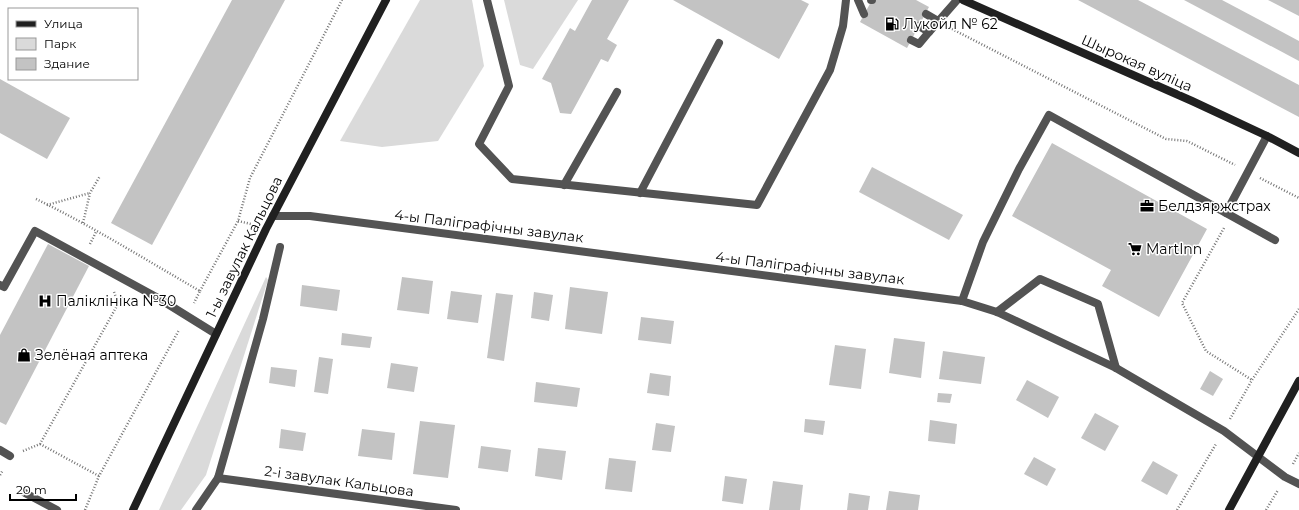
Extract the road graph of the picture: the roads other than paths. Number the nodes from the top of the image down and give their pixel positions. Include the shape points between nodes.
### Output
1 (386, 0) edge
2 (487, 0) edge
3 (846, 0) edge
4 (858, 0) edge
5 (957, 0) edge
6 (963, 0) edge
7 (864, 14) dead end
8 (926, 14) dead end
9 (938, 21) junction
10 (919, 26) dead end
11 (929, 32) junction
12 (911, 40) dead end
13 (719, 43) dead end
14 (617, 92) dead end
15 (1267, 136) junction
16 (1299, 153) edge
17 (564, 184) junction
18 (640, 192) junction
19 (1226, 213) junction
20 (273, 216) junction
21 (1275, 240) dead end
22 (280, 247) dead end
23 (0, 285) edge
24 (962, 301) junction
25 (997, 312) junction
26 (216, 334) junction
27 (1116, 368) junction
28 (1299, 382) edge
29 (0, 450) edge
30 (10, 456) road end
31 (1258, 456) junction
32 (218, 478) junction
33 (1299, 484) edge
34 (25, 493) dead end
35 (435, 509) edge
36 (57, 510) edge
37 (133, 510) edge
38 (196, 510) edge
39 (456, 510) edge
40 (1229, 510) edge

1 - 20 street, 1-ы завулак Кальцова
2 - 17 street via 509,86 479,144 512,179
3 - 18 street via 830,70 757,205
4 - 7 street
5 - 9 street
6 - 15 street, Шырокая вуліца
8 - 9 street
9 - 11 street
10 - 11 street
11 - 12 street via 919,44
13 - 18 street
14 - 17 street
15 - 16 street, Шырокая вуліца
15 - 19 street
17 - 18 street
19 - 21 street
19 - 24 street via 1048,116 983,242
20 - 24 street, 4-ы Паліграфічны завулак via 310,216
20 - 26 street, 1-ы завулак Кальцова
22 - 32 street via 263,319
23 - 26 street via 4,287 36,231 130,282
24 - 25 street, 4-ы Паліграфічны завулак
25 - 27 street, 4-ы Паліграфічны завулак
25 - 27 street via 1040,278 1098,304
26 - 37 street, 1-ы завулак Кальцова
27 - 31 street, 4-ы Паліграфічны завулак via 1224,431
28 - 31 street
29 - 30 street
31 - 33 street, 4-ы Паліграфічны завулак
31 - 40 street
32 - 35 street, 2-і завулак Кальцова
32 - 38 street
34 - 36 street
35 - 39 street, 2-і завулак Кальцова

